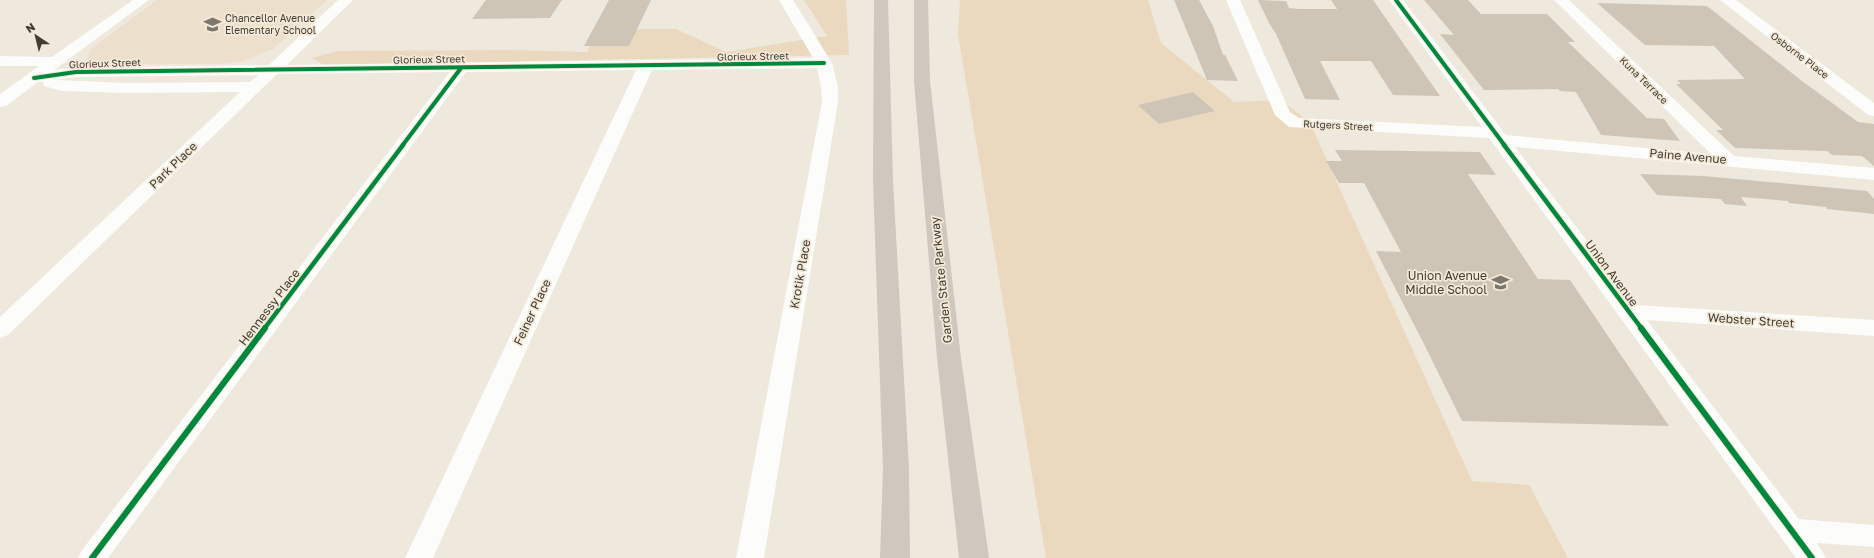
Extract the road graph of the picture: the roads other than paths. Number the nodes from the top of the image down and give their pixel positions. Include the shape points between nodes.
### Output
1 (142, 0) edge
2 (346, 0) edge
3 (786, 0) edge
4 (881, 0) edge
5 (921, 0) edge
6 (1233, 0) edge
7 (1396, 0) edge
8 (1561, 0) edge
9 (1727, 0) edge
10 (0, 61) edge
11 (56, 62) junction
12 (824, 63) junction
13 (646, 66) junction
14 (461, 68) junction
15 (273, 70) junction
16 (34, 78) junction
17 (256, 87) junction
18 (0, 102) edge
19 (1874, 111) edge
20 (1498, 136) junction
21 (1728, 160) junction
22 (1874, 174) edge
23 (1629, 312) junction
24 (1874, 328) edge
25 (0, 330) edge
26 (1792, 530) junction
27 (1874, 536) edge
28 (92, 558) edge
29 (418, 558) edge
30 (750, 558) edge
31 (896, 558) edge
32 (974, 558) edge
33 (1812, 558) edge

1 - 11 street
2 - 15 street, Park Place
3 - 12 street, Krotik Place
4 - 31 highway via 883,181 896,469
5 - 32 highway, Garden State Parkway via 920,50 924,105 948,358
6 - 20 street, Rutgers Street via 1283,115 1295,123
7 - 20 street, Union Avenue
8 - 21 street, Kuna Terrace
9 - 19 street, Osborne Place
10 - 11 street, Glorieux Street
11 - 16 street
12 - 13 street, Glorieux Street
12 - 30 street, Krotik Place via 830,84 829,110
13 - 14 street, Glorieux Street
13 - 29 street, Feiner Place
14 - 15 street, Glorieux Street
14 - 28 street, Hennessy Place
15 - 16 street, Glorieux Street via 76,72
15 - 17 street, Park Place
16 - 17 street, Glorieux Street via 69,86
16 - 18 street
17 - 25 street, Park Place
20 - 21 street, Paine Avenue
20 - 23 street, Union Avenue
21 - 22 street, Paine Avenue
23 - 24 street, Webster Street
23 - 26 street, Union Avenue
26 - 27 street
26 - 33 street, Union Avenue

